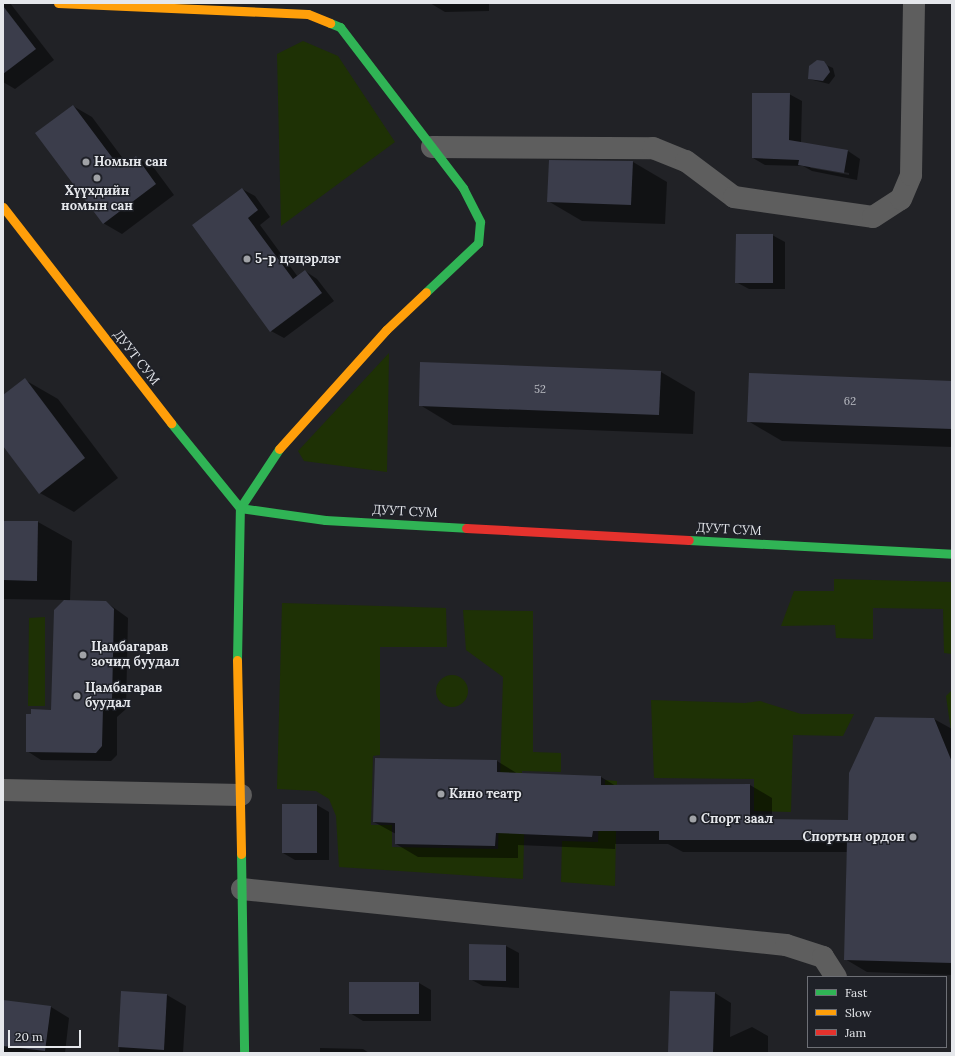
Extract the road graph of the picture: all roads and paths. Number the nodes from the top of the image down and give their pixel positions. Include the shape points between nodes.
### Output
1 (58, 3) edge
2 (914, 3) edge
3 (432, 146) junction
4 (3, 207) edge
5 (240, 508) junction
6 (952, 554) edge
7 (3, 790) edge
8 (241, 795) junction
9 (242, 889) junction
10 (835, 976) edge
11 (244, 1053) edge

1 - 3 street via 308,14 340,27
2 - 3 street via 911,175 901,199 873,217 734,197 686,161 653,148
3 - 5 street via 463,188 480,222 478,243 386,330 278,450
4 - 5 street, ДУУТ СУМ
5 - 6 street, ДУУТ СУМ via 325,520
5 - 8 street via 237,654
7 - 8 street
8 - 9 street
9 - 10 street via 786,945 823,957
9 - 11 street

